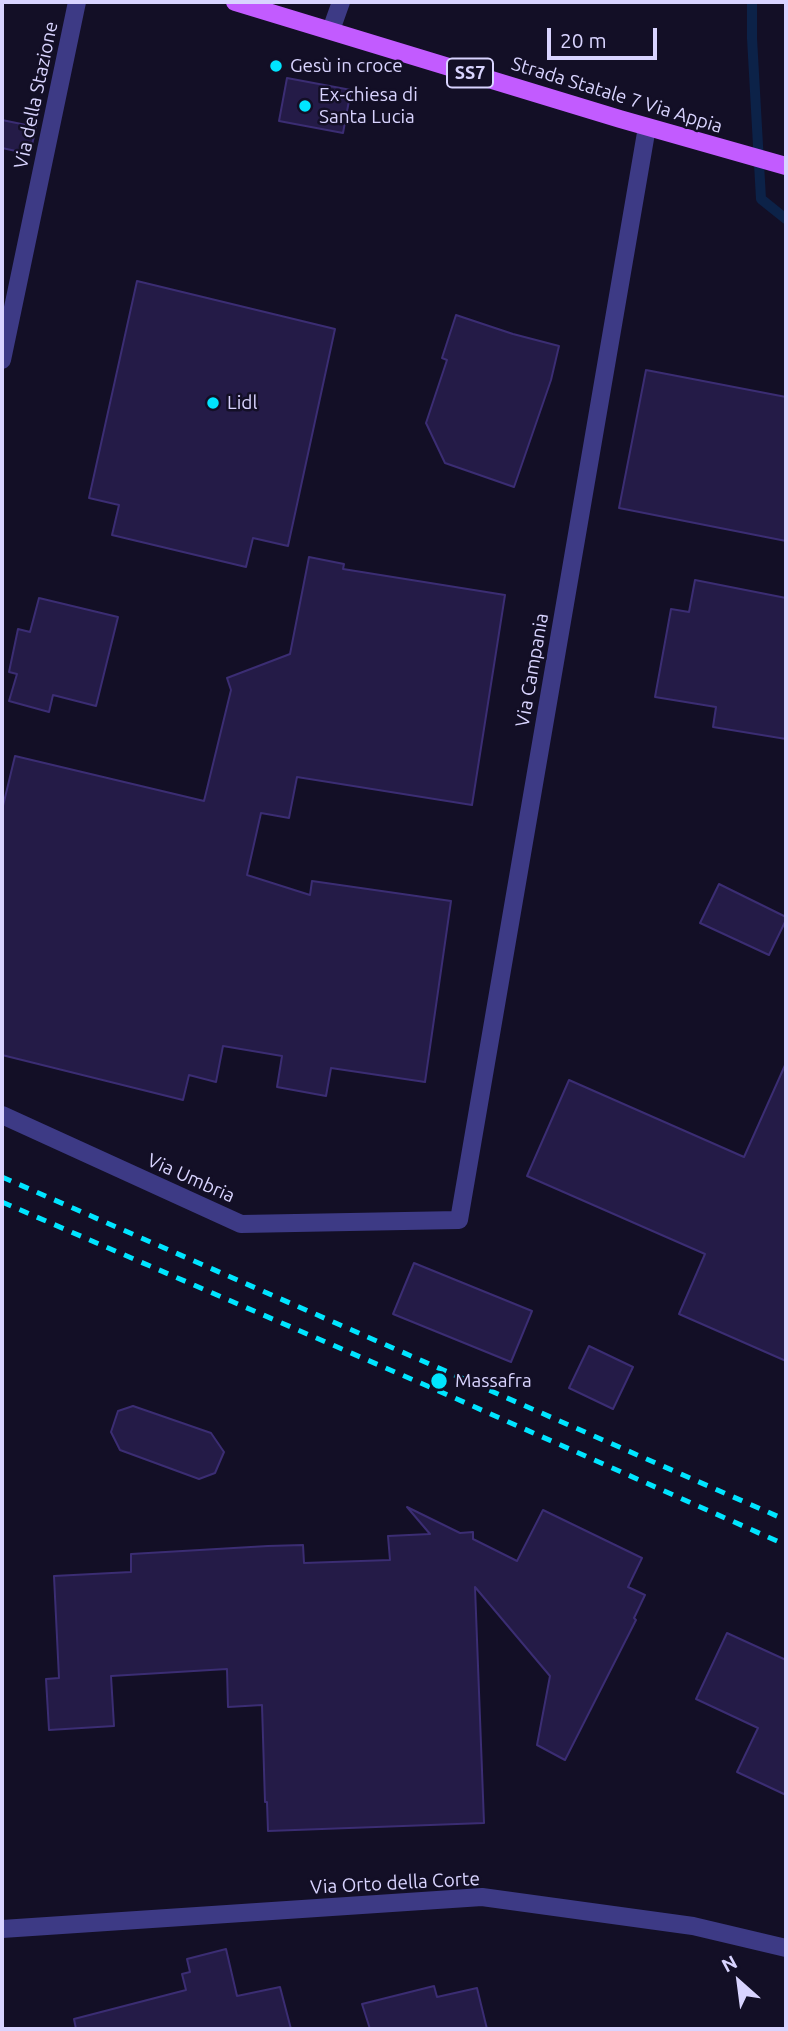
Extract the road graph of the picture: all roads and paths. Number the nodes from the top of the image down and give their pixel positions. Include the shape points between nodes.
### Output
1 (77, 2) edge
2 (235, 2) edge
3 (341, 2) edge
4 (331, 30) junction
5 (647, 127) junction
6 (786, 166) edge
7 (2, 360) edge
8 (2, 1115) edge
9 (458, 1220) joint
10 (2, 1929) edge
11 (786, 1948) edge

1 - 7 street, Via della Stazione
2 - 4 main road, Strada Statale 7 Via Appia / SS7
3 - 4 street
4 - 5 main road, Strada Statale 7 Via Appia / SS7
5 - 6 main road, Strada Statale 7 Via Appia / SS7
5 - 9 street, Via Campania
8 - 9 street, Via Umbria via 241,1224
10 - 11 street, Via Orto della Corte via 482,1897 693,1926

